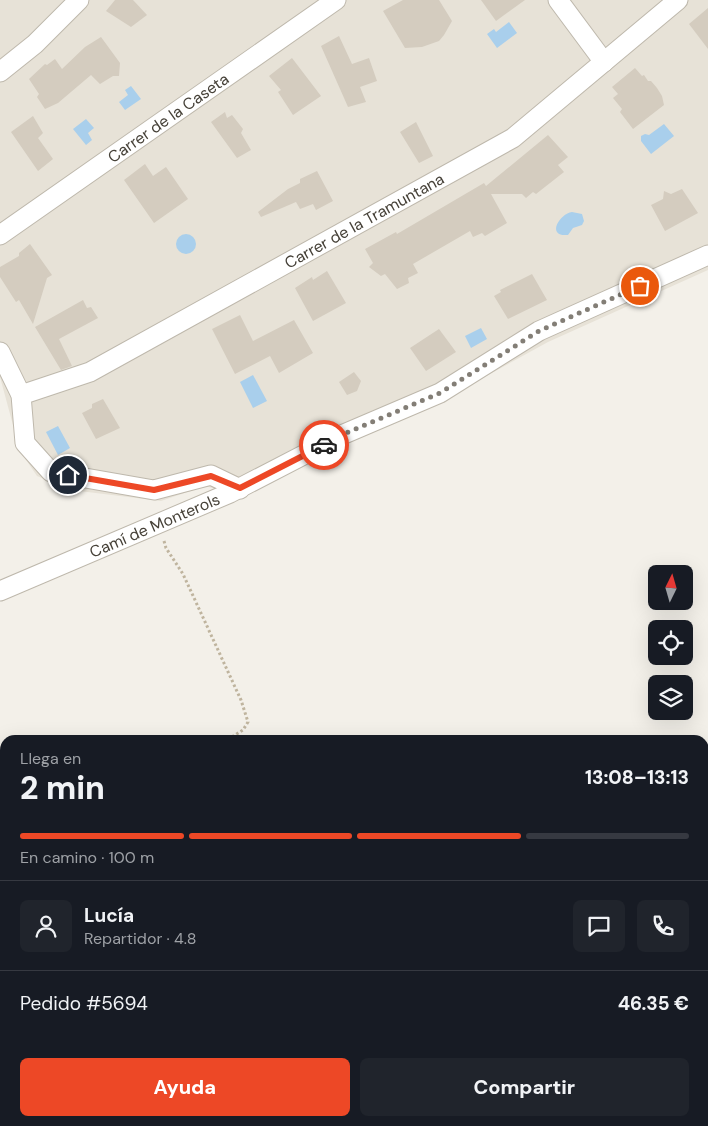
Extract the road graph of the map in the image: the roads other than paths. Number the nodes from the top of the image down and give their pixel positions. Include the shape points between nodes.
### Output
1 (80, 0) edge
2 (336, 0) edge
3 (558, 0) edge
4 (678, 0) edge
5 (604, 62) junction
6 (0, 72) edge
7 (0, 235) edge
8 (708, 255) edge
9 (0, 352) edge
10 (21, 395) junction
11 (240, 488) junction
12 (0, 591) edge

1 - 6 street via 35,44
2 - 7 street, Carrer de la Caseta
3 - 5 street
4 - 5 street, Carrer de la Tramuntana
5 - 10 street, Carrer de la Tramuntana via 514,138 90,372
8 - 11 street, Camí de Monterols via 539,331 440,393 344,434
9 - 10 street
10 - 11 street via 25,443 51,472 154,490 211,476
11 - 12 street, Camí de Monterols

